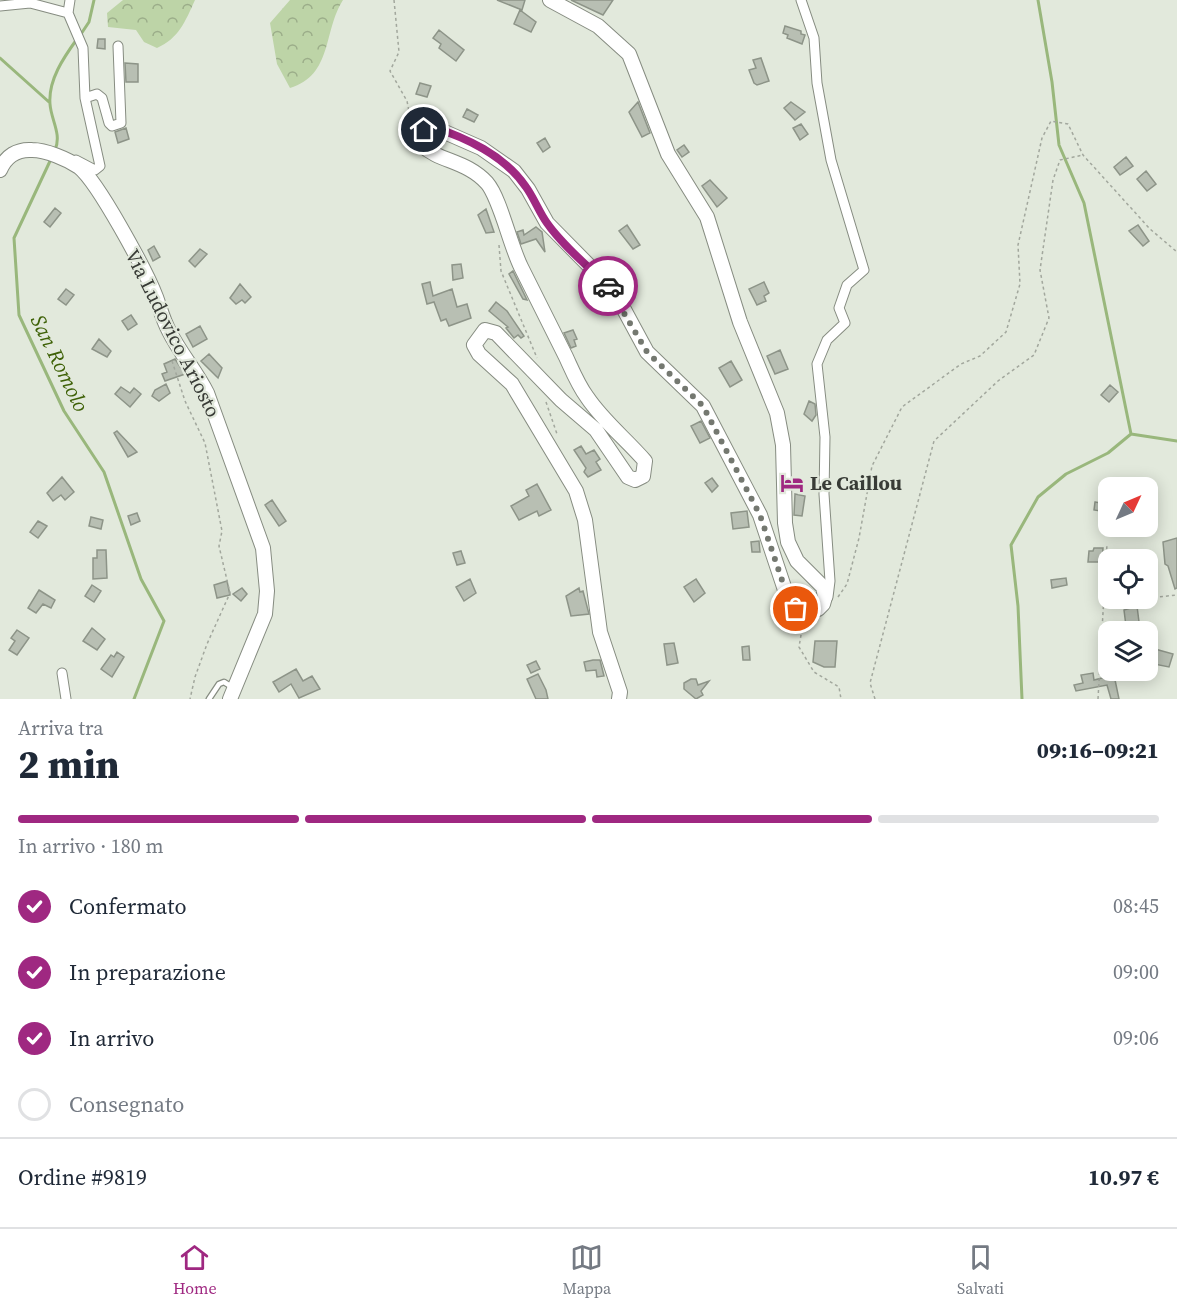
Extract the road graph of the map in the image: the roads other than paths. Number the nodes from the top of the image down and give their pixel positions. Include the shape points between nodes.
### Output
1 (70, 0) edge
2 (550, 0) edge
3 (801, 0) edge
4 (0, 6) edge
5 (68, 13) junction
6 (118, 46) dead end
7 (85, 98) junction
8 (68, 161) junction
9 (0, 170) edge
10 (830, 602) junction
11 (62, 673) dead end
12 (232, 694) edge
13 (66, 699) edge
14 (209, 699) edge
15 (619, 699) edge

1 - 5 street
2 - 10 street via 598,26 629,54 668,154 707,217 740,322 777,413 783,445 788,542
3 - 10 street via 814,38 817,83 831,160 864,270 847,285 839,308 845,322 827,340 817,364 825,437
4 - 5 street via 30,3
5 - 7 street via 82,48
6 - 7 street via 121,123 109,123 102,98 97,94
7 - 8 street via 100,166 95,170 78,160
8 - 9 street, Via Ludovico Ariosto via 21,149
8 - 12 street, Via Ludovico Ariosto via 85,173 104,200 155,294 177,346 207,393 263,548 267,591 264,614
10 - 15 street via 805,611 796,609 788,598 760,515 703,406 647,352 614,291 547,223 528,189 506,164 453,133 430,126 422,135 422,145 431,154 470,168 488,184 516,258 586,396 645,461 643,476 635,480 628,477 596,430 496,333 485,330 474,345 479,354 512,384 576,491 585,520 600,632
11 - 13 street
12 - 14 lane via 224,682

